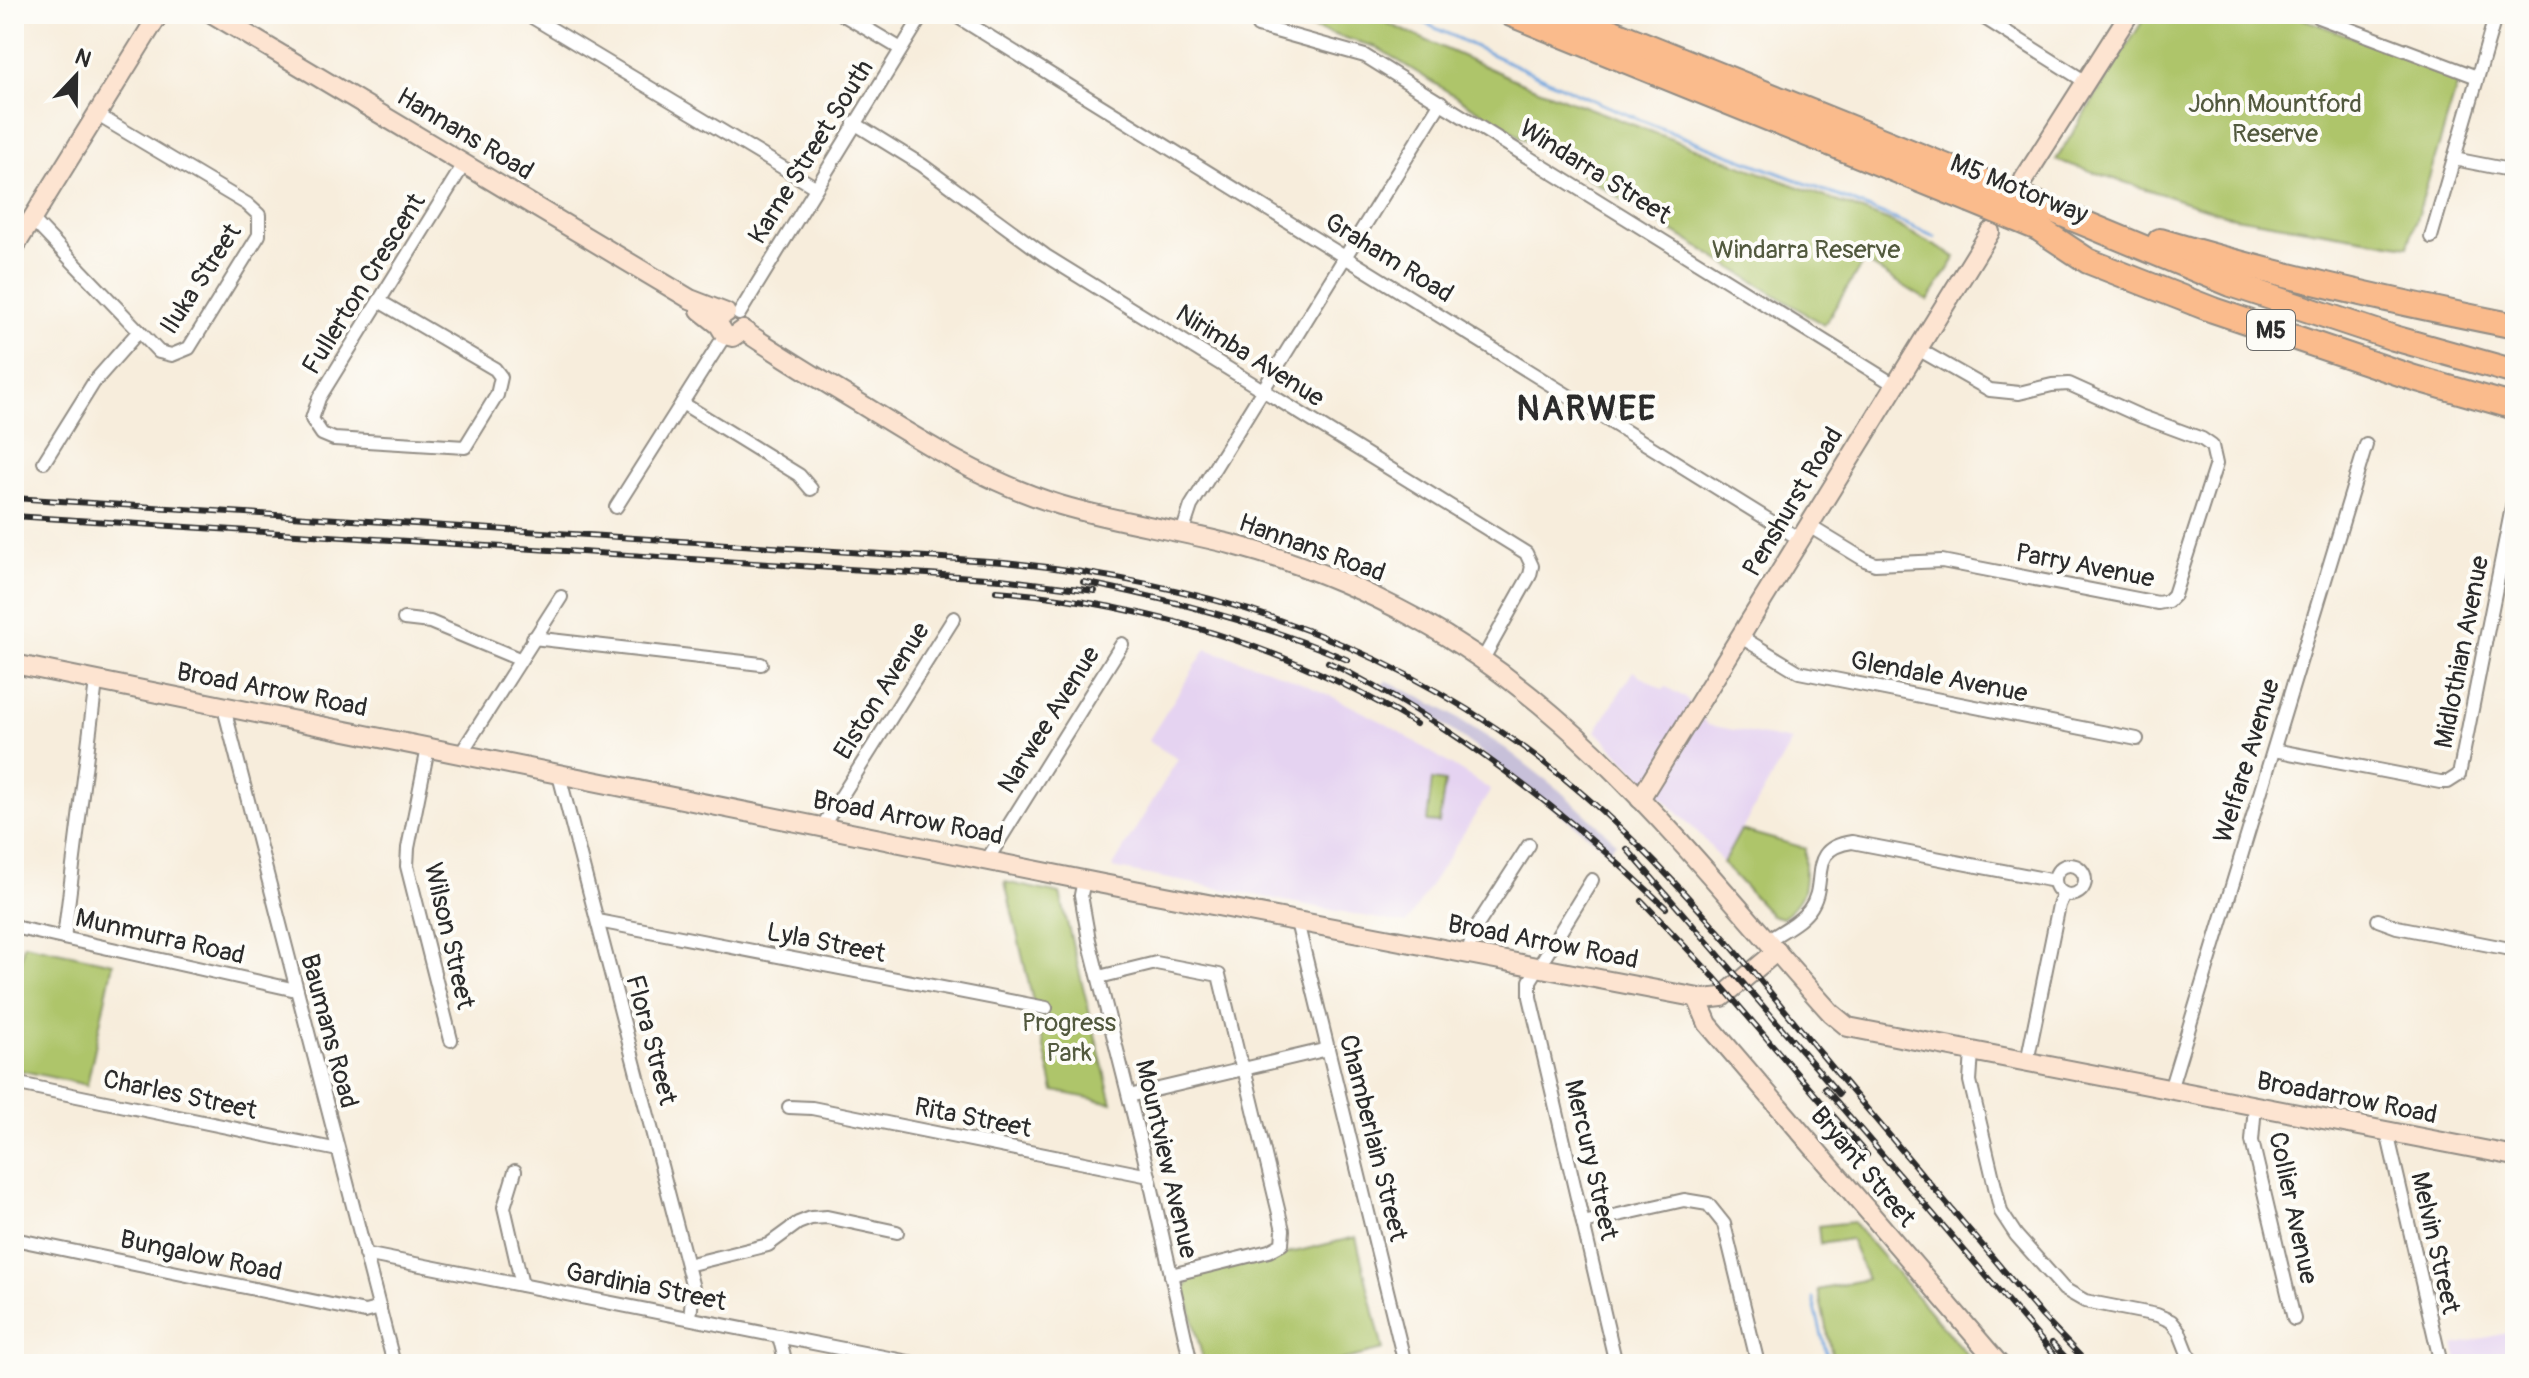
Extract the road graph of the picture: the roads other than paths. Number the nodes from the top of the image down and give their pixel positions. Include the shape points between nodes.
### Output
1 (159, 14) edge
2 (213, 14) edge
3 (527, 14) edge
4 (842, 14) edge
5 (923, 14) edge
6 (953, 14) edge
7 (1511, 14) edge
8 (1568, 14) edge
9 (1978, 14) edge
10 (2129, 14) edge
11 (2496, 14) edge
12 (2318, 17) dead end
13 (1258, 26) dead end
14 (901, 49) junction
15 (2477, 77) junction
16 (2086, 82) junction
17 (1441, 102) junction
18 (96, 114) junction
19 (854, 123) junction
20 (2454, 159) junction
21 (464, 164) junction
22 (2515, 171) edge
23 (2024, 179) dead end
24 (815, 187) junction
25 (1976, 191) junction
26 (2044, 218) junction
27 (32, 219) junction
28 (1990, 232) dead end
29 (2431, 237) dead end
30 (14, 248) edge
31 (1345, 256) junction
32 (379, 301) junction
33 (730, 323) junction
34 (2515, 326) edge
35 (139, 331) junction
36 (1918, 349) junction
37 (2515, 372) edge
38 (1895, 385) junction
39 (1262, 390) junction
40 (2515, 391) edge
41 (682, 403) junction
42 (2515, 407) edge
43 (2366, 445) dead end
44 (44, 462) dead end
45 (811, 489) dead end
46 (2515, 492) edge
47 (616, 507) dead end
48 (1182, 533) junction
49 (1805, 533) junction
50 (561, 597) dead end
51 (954, 618) dead end
52 (404, 619) dead end
53 (1741, 637) junction
54 (533, 638) junction
55 (1122, 644) dead end
56 (519, 659) junction
57 (1483, 659) junction
58 (14, 664) edge
59 (761, 664) dead end
60 (96, 682) junction
61 (224, 708) junction
62 (2137, 739) dead end
63 (428, 748) junction
64 (2274, 750) junction
65 (460, 755) junction
66 (559, 775) junction
67 (1640, 799) junction
68 (822, 827) junction
69 (1529, 845) dead end
70 (987, 860) junction
71 (1084, 880) junction
72 (1592, 880) dead end
73 (2055, 881) junction
74 (2064, 894) junction
75 (2378, 920) dead end
76 (598, 921) junction
77 (1297, 922) junction
78 (14, 927) edge
79 (64, 938) junction
80 (1773, 945) junction
81 (2515, 950) edge
82 (1468, 954) junction
83 (1539, 968) junction
84 (1099, 977) junction
85 (296, 990) junction
86 (1697, 998) junction
87 (1046, 1008) dead end
88 (451, 1040) dead end
89 (1328, 1049) junction
90 (1972, 1052) junction
91 (2027, 1062) junction
92 (1244, 1068) junction
93 (14, 1083) edge
94 (2170, 1090) junction
95 (1129, 1096) junction
96 (2255, 1106) junction
97 (789, 1107) dead end
98 (2387, 1132) junction
99 (338, 1150) junction
100 (2515, 1156) edge
101 (515, 1171) dead end
102 (1149, 1176) junction
103 (1583, 1223) junction
104 (897, 1232) dead end
105 (14, 1239) edge
106 (365, 1254) junction
107 (687, 1265) junction
108 (1171, 1275) junction
109 (522, 1285) junction
110 (380, 1308) junction
111 (690, 1318) junction
112 (2294, 1319) dead end
113 (779, 1336) junction
114 (1192, 1361) edge
115 (394, 1364) edge
116 (786, 1364) edge
117 (919, 1364) edge
118 (1405, 1364) edge
119 (1616, 1364) edge
120 (1758, 1364) edge
121 (1999, 1364) edge
122 (2192, 1364) edge
123 (2441, 1364) edge

1 - 18 street
2 - 21 street, Hannans Road
3 - 24 street
4 - 14 street
5 - 14 street, Karne Street South
6 - 31 street, Graham Road
7 - 25 highway, M5 Motorway / M5
8 - 25 highway, M5 Motorway / M5
9 - 16 street
10 - 16 street
11 - 15 street
12 - 15 street
13 - 17 street, Windarra Street via 1365,56
14 - 19 street, Karne Street South
15 - 20 street
16 - 23 street
17 - 31 street
17 - 38 street, Windarra Street
18 - 27 street
18 - 35 street, Iluka Street via 259,215 259,235 189,348 178,355 165,354
19 - 24 street, Karne Street South
19 - 39 street, Nirimba Avenue via 922,165 1046,256
20 - 22 street
20 - 29 street
21 - 32 street, Fullerton Crescent
21 - 33 street, Hannans Road
24 - 33 street, Karne Street South
25 - 26 highway, M5 Motorway / M5, bridge
26 - 34 highway via 2370,297
26 - 37 highway, M5 Motorway / M5 via 2394,338
26 - 40 highway, M5 Motorway / M5 via 2321,335
26 - 42 highway, M5 via 2088,261 2213,310
27 - 30 street
27 - 35 street, Iluka Street
28 - 36 street, Penshurst Road
31 - 39 street
31 - 49 street, Graham Road
32 - 32 street, Fullerton Crescent via 312,419 334,439 465,447 497,395 501,377
33 - 41 street, Karne Street South
33 - 48 street, Hannans Road via 941,454 1007,486 1060,505
35 - 44 street via 94,382
36 - 38 street, Penshurst Road
36 - 49 street, Parry Avenue via 1990,390 2019,393 2069,384 2212,446 2216,464 2174,595 2158,603 1942,561 1875,564
38 - 49 street, Penshurst Road
39 - 48 street via 1191,506
39 - 57 street, Nirimba Avenue via 1526,553 1530,575
41 - 45 street via 799,475
41 - 47 street, Karne Street South
43 - 64 street, Welfare Avenue
46 - 64 street, Midlothian Avenue via 2459,775 2440,782
48 - 57 street, Hannans Road via 1261,552 1353,587
49 - 53 street, Penshurst Road
50 - 54 street
51 - 68 street, Elston Avenue
52 - 56 street via 430,622
53 - 62 street, Glendale Avenue via 1799,672
53 - 67 street, Penshurst Road
54 - 56 street
54 - 59 street
55 - 70 street, Narwee Avenue
56 - 65 street
57 - 67 street, Hannans Road via 1582,741
58 - 60 street, Broad Arrow Road
60 - 61 street, Broad Arrow Road
60 - 79 street
61 - 63 street, Broad Arrow Road
61 - 85 street, Baumans Road
63 - 65 street, Broad Arrow Road
63 - 88 street, Wilson Street via 407,866
64 - 94 street, Welfare Avenue
65 - 66 street, Broad Arrow Road
66 - 68 street, Broad Arrow Road
66 - 76 street, Flora Street
67 - 80 street, Hannans Road
68 - 70 street, Broad Arrow Road
69 - 82 street via 1473,932
70 - 71 street, Broad Arrow Road
71 - 77 street, Broad Arrow Road
71 - 84 street, Mountview Avenue via 1081,895
72 - 83 street
73 - 74 street
73 - 74 street via 2066,866 2081,872 2080,891
73 - 80 street via 1852,842 1836,844 1822,859 1809,911
74 - 91 street
75 - 81 street
76 - 87 street, Lyla Street
76 - 107 street, Flora Street
77 - 82 street, Broad Arrow Road
77 - 89 street, Chamberlain Street
78 - 79 street, Munmurra Road
79 - 85 street, Munmurra Road
80 - 86 street, Broad Arrow Road via 1722,997
80 - 90 street via 1848,1027
82 - 83 street, Broad Arrow Road
83 - 86 street, Broad Arrow Road
83 - 103 street, Mercury Street via 1530,981 1530,997
84 - 92 street via 1156,963 1219,975
84 - 95 street, Mountview Avenue
85 - 99 street, Baumans Road
86 - 121 street, Bryant Street via 1708,1024
89 - 92 street
89 - 118 street, Chamberlain Street
90 - 91 street
90 - 122 street via 1973,1096 2001,1212 2016,1235 2064,1289 2085,1301 2171,1321
91 - 94 street
92 - 95 street
92 - 108 street via 1282,1244
93 - 99 street, Charles Street
94 - 96 street, Broadarrow Road
95 - 102 street, Mountview Avenue
96 - 98 street, Broadarrow Road
96 - 112 street, Collier Avenue via 2252,1141
97 - 102 street, Rita Street
98 - 100 street, Broadarrow Road
98 - 123 street, Melvin Street
99 - 106 street, Baumans Road
101 - 109 street via 504,1207
102 - 108 street, Mountview Avenue
103 - 119 street, Mercury Street
103 - 120 street via 1684,1200 1708,1204 1724,1224
104 - 107 street via 811,1218 768,1245
105 - 110 street, Bungalow Road via 365,1312
106 - 109 street, Gardinia Street
106 - 110 street, Baumans Road
107 - 111 street, Flora Street via 693,1288
108 - 114 street, Mountview Avenue
109 - 111 street, Gardinia Street
110 - 115 street, Baumans Road
111 - 113 street, Gardinia Street
113 - 116 street
113 - 117 street, Gardinia Street

